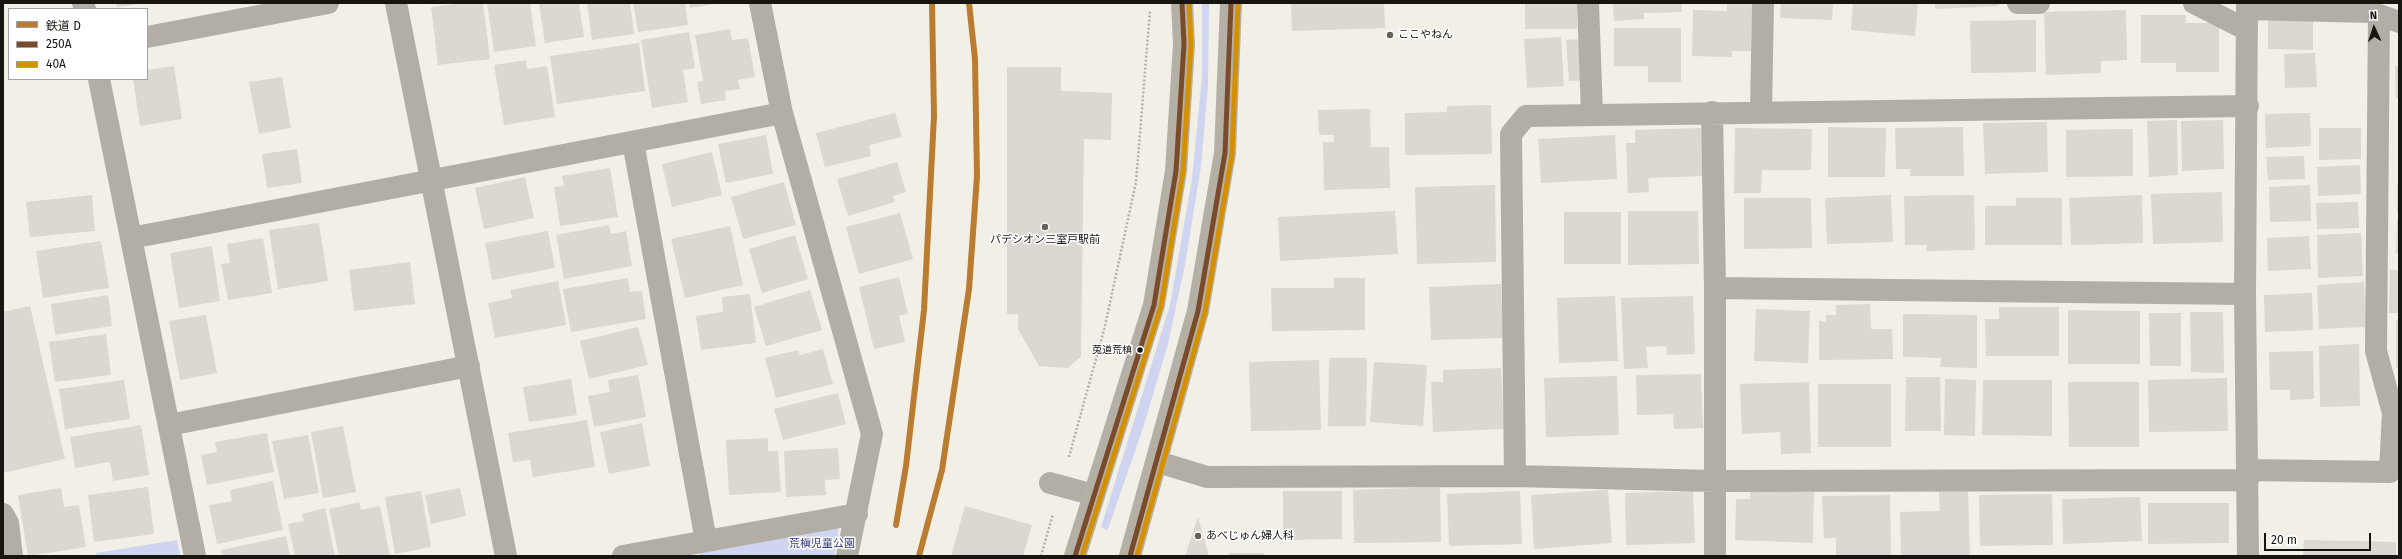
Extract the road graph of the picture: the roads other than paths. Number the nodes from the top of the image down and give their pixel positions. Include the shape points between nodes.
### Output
1 (328, 3) edge
2 (396, 3) edge
3 (760, 3) edge
4 (1182, 3) edge
5 (1231, 3) edge
6 (1588, 3) edge
7 (1763, 3) edge
8 (2018, 3) edge
9 (2039, 3) edge
10 (2194, 3) edge
11 (2247, 14) edge
12 (2389, 18) edge
13 (148, 36) edge
14 (99, 80) edge
15 (2248, 106) junction
16 (1712, 112) junction
17 (1761, 112) junction
18 (782, 114) junction
19 (1592, 114) junction
20 (633, 142) junction
21 (432, 180) junction
22 (131, 238) junction
23 (1715, 288) junction
24 (2245, 294) junction
25 (469, 366) junction
26 (169, 425) junction
27 (1158, 462) junction
28 (2248, 475) junction
29 (1515, 476) junction
30 (1714, 481) junction
31 (1055, 484) road end
32 (1094, 495) junction
33 (3, 514) edge
34 (856, 514) junction
35 (706, 541) junction
36 (12, 556) edge
37 (195, 556) edge
38 (506, 556) edge
39 (624, 556) edge
40 (847, 556) edge
41 (1075, 556) edge
42 (1130, 556) edge
43 (1715, 556) edge
44 (2248, 556) edge

1 - 13 street
2 - 21 street
3 - 18 street
4 - 32 main road via 1184,44 1176,171 1154,305
5 - 27 main road via 1225,153 1198,311
6 - 19 street
7 - 17 street
8 - 9 street
10 - 11 street
11 - 12 street via 2371,12
11 - 15 street
12 - 28 street via 2376,352 2392,412 2390,472
14 - 22 street
15 - 17 street
15 - 24 street
16 - 17 street
16 - 19 street
16 - 23 street
18 - 20 street
18 - 34 street via 872,434
19 - 29 street via 1526,116 1511,134
20 - 21 street
20 - 35 street
21 - 22 street
21 - 25 street
22 - 26 street
23 - 24 street
23 - 30 street
24 - 28 street
25 - 26 street
25 - 38 street
26 - 37 street
27 - 29 street via 1207,477
27 - 42 main road
28 - 30 street
28 - 44 street
29 - 30 street
30 - 43 street
31 - 32 street
32 - 41 main road
33 - 36 street via 8,523
34 - 35 street
34 - 40 street
35 - 39 street

